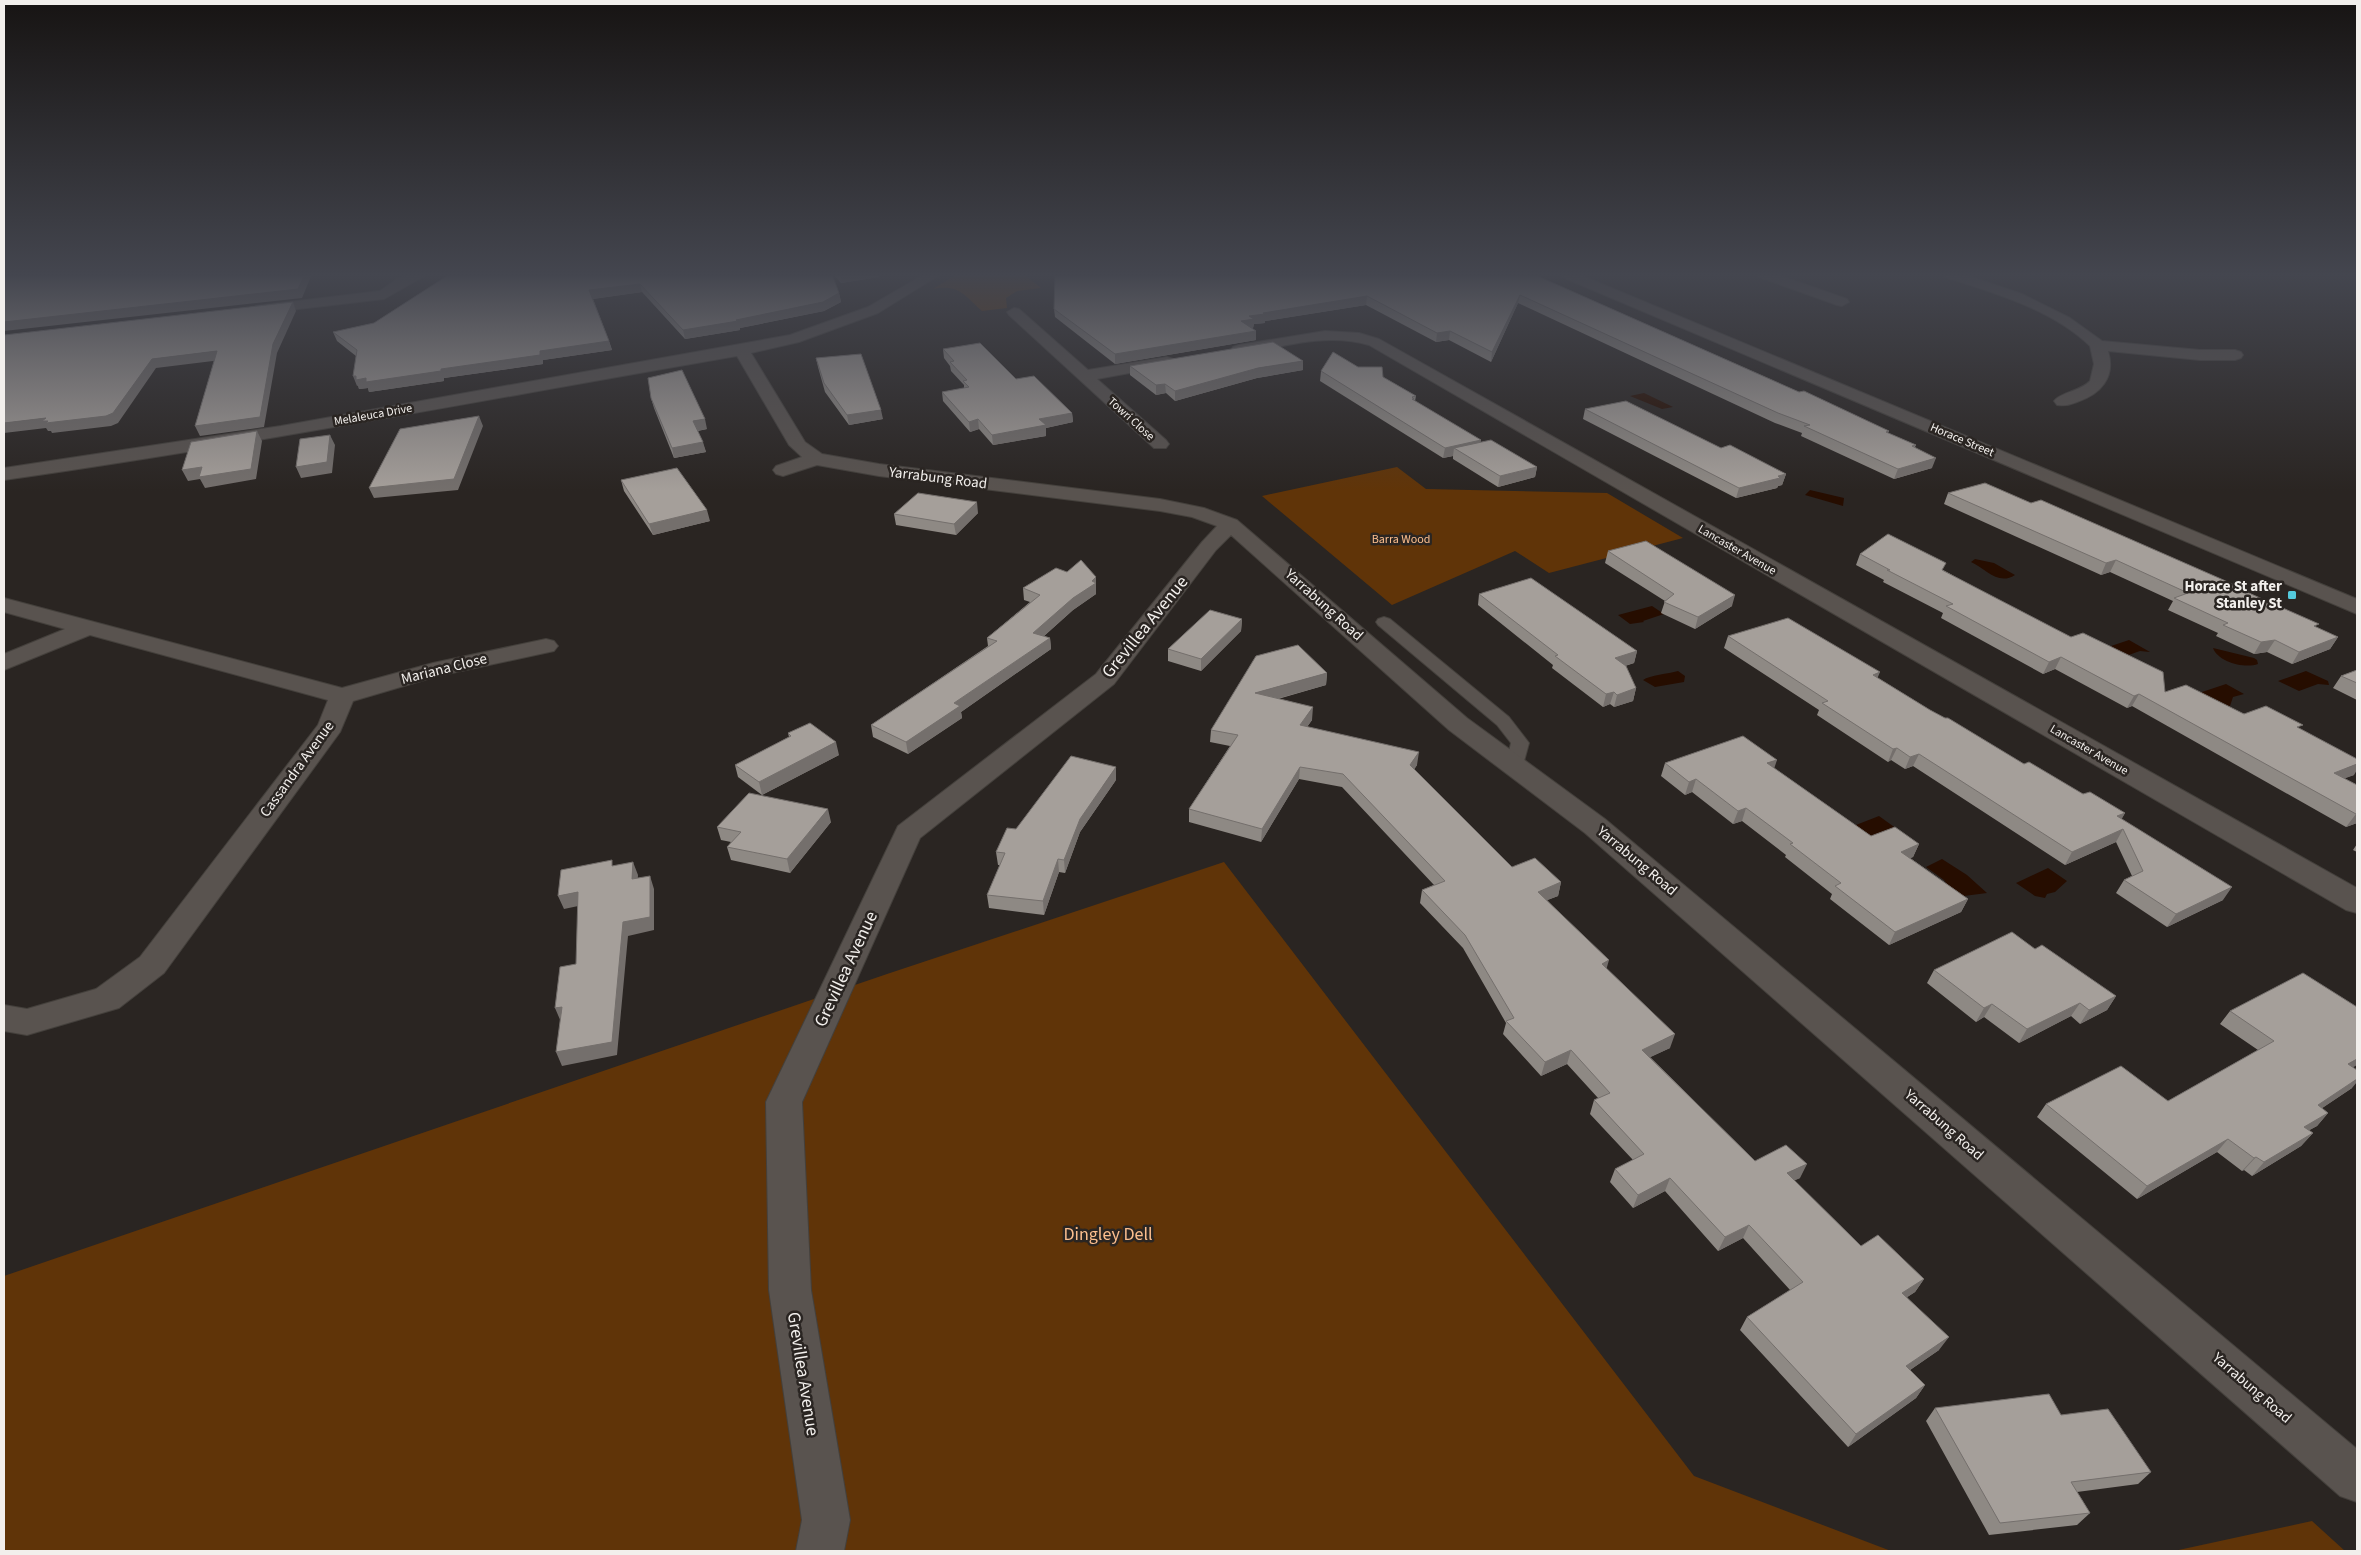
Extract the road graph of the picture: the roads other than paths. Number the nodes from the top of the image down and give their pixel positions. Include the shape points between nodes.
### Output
1 (758, 347) edge
2 (1052, 347) edge
3 (1260, 347) edge
4 (1382, 347) edge
5 (1739, 347) edge
6 (2098, 347) edge
7 (2113, 347) edge
8 (742, 350) junction
9 (1220, 353) edge
10 (2235, 355) dead end
11 (1191, 358) edge
12 (1084, 376) junction
13 (2063, 401) dead end
14 (1160, 444) dead end
15 (816, 459) junction
16 (783, 470) dead end
17 (4, 474) edge
18 (1230, 524) junction
19 (4, 605) edge
20 (2357, 607) edge
21 (1384, 622) dead end
22 (89, 628) junction
23 (546, 646) dead end
24 (4, 663) edge
25 (342, 696) junction
26 (1514, 768) junction
27 (2357, 902) edge
28 (4, 1018) edge
29 (2357, 1478) edge
30 (820, 1551) edge

1 - 8 street
2 - 12 street, Towri Close
3 - 9 street, Lancaster Avenue
4 - 27 street, Lancaster Avenue
5 - 20 street, Horace Street
6 - 13 street via 2103,361 2099,380 2087,394
7 - 10 street via 2200,356
8 - 15 street, Yarrabung Road via 798,445
8 - 17 street, Melaleuca Drive via 214,443
11 - 12 street
12 - 14 street, Towri Close
15 - 16 street, Yarrabung Road
15 - 18 street, Yarrabung Road via 879,470 1160,505 1197,512
18 - 26 street, Yarrabung Road via 1458,724
18 - 30 street, Grevillea Avenue via 1209,546 1105,679 908,833 784,1102 790,1290 826,1520
19 - 22 street
21 - 26 lane via 1503,721 1520,743
22 - 24 street
22 - 25 street
23 - 25 street, Mariana Close via 433,670
25 - 28 street, Cassandra Avenue via 331,726 152,965 107,999 27,1022
26 - 29 street, Yarrabung Road via 1595,826

